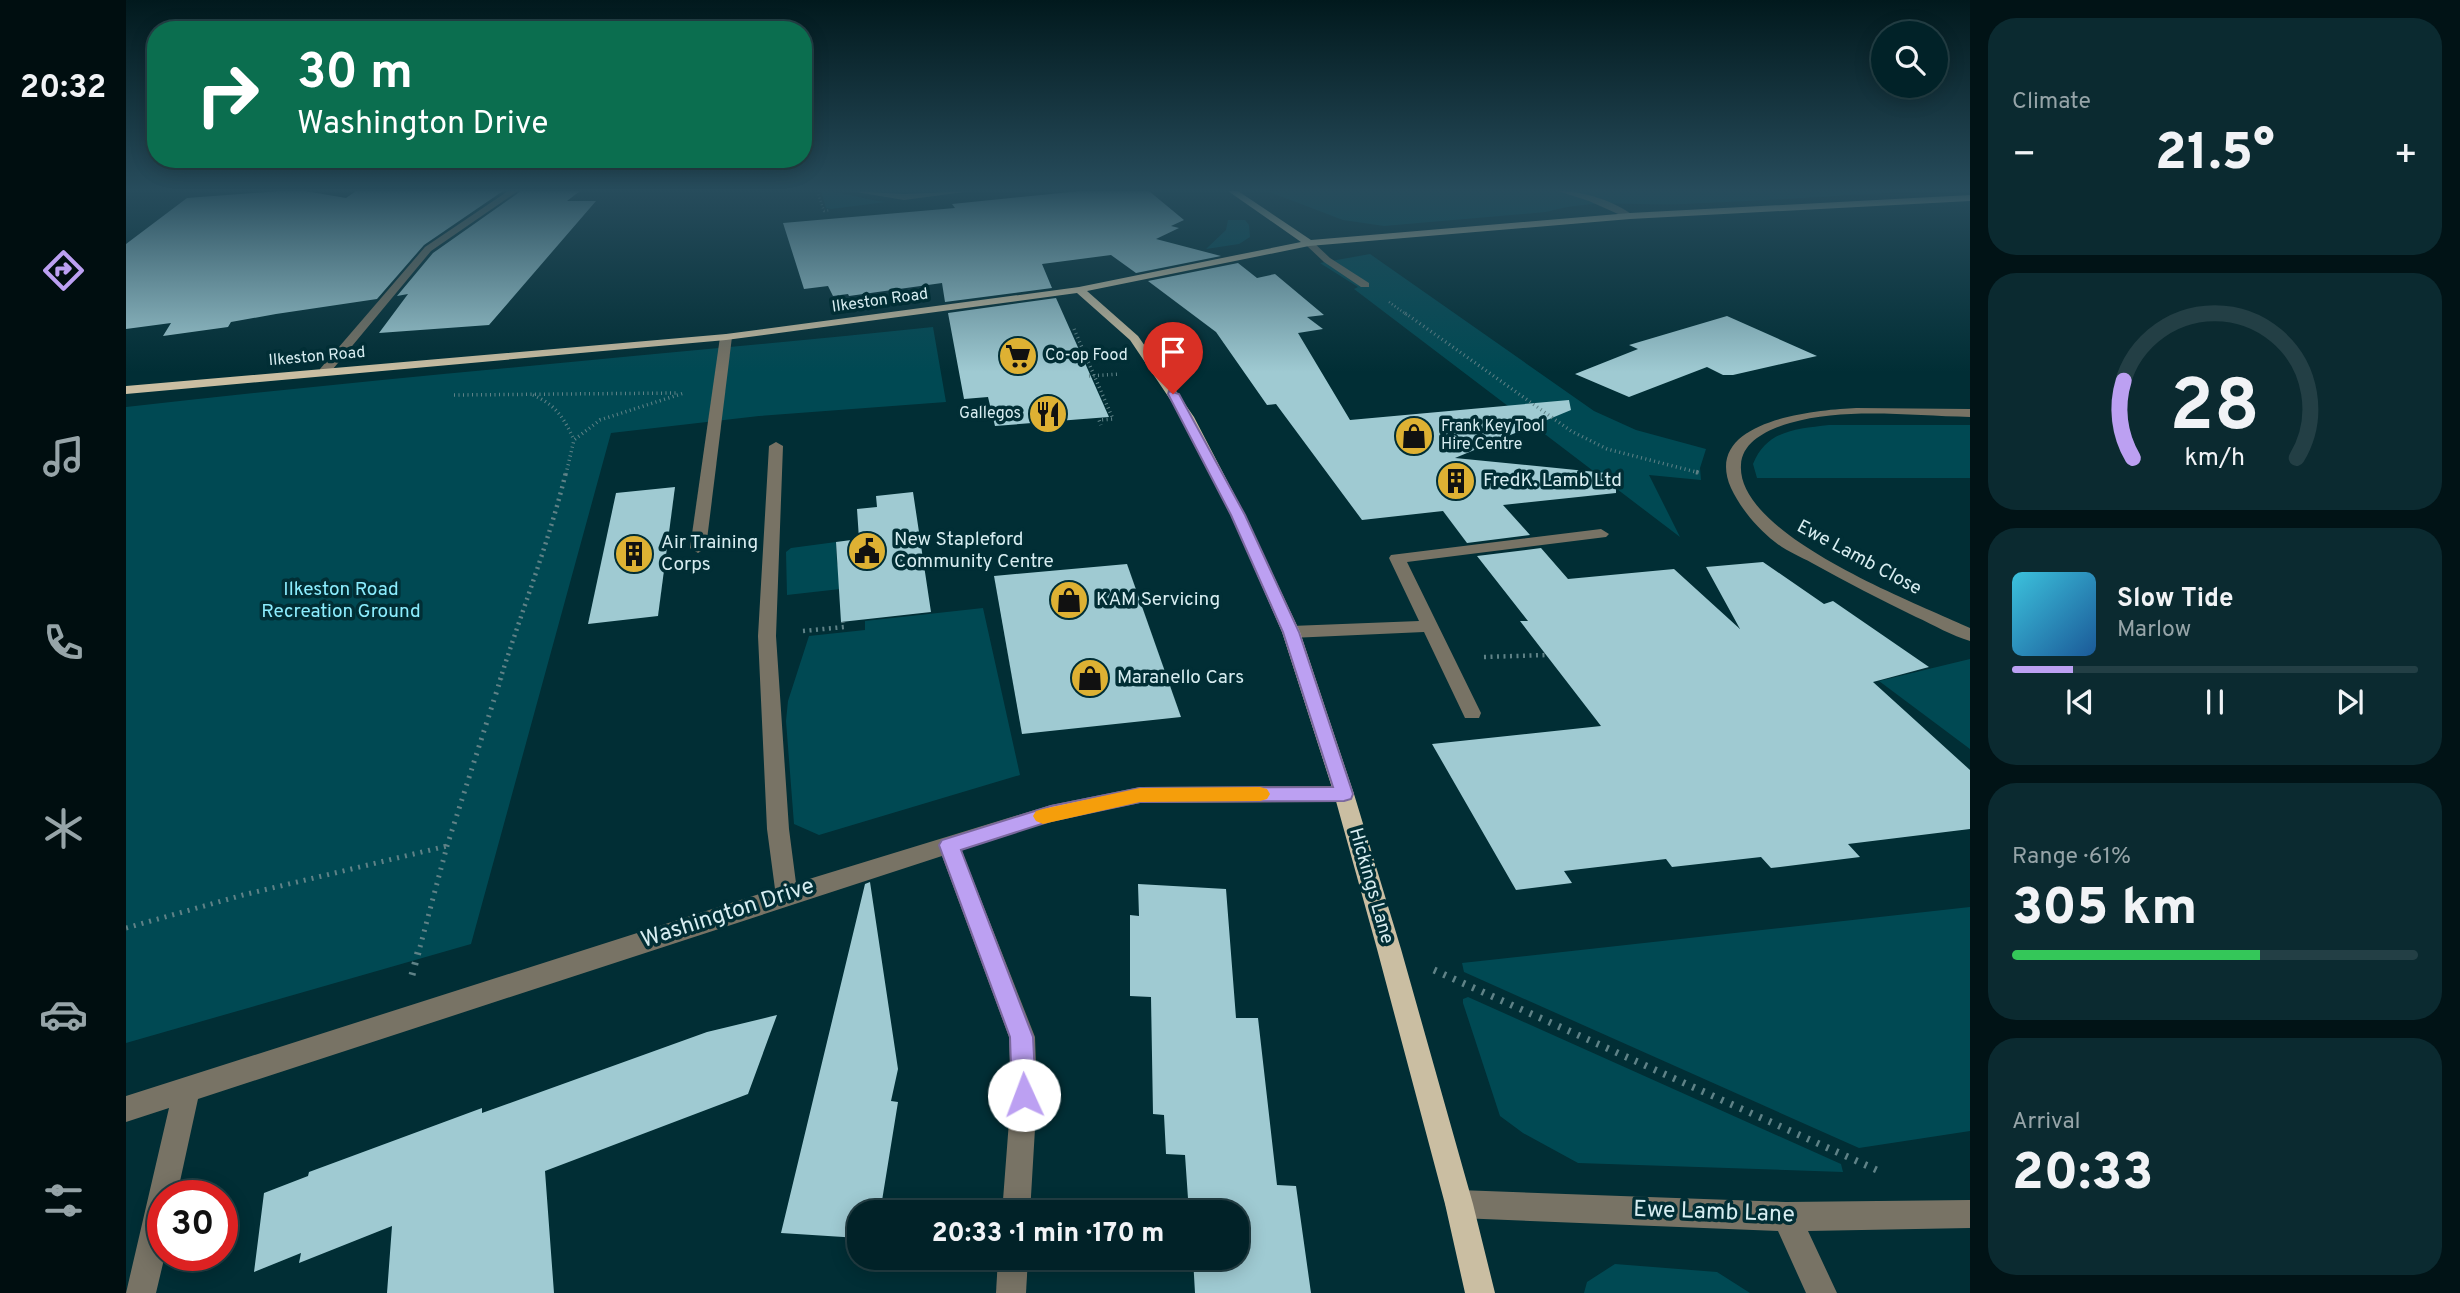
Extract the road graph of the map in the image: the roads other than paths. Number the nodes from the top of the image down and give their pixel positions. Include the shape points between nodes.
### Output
1 (426, 251) edge
2 (1268, 251) edge
3 (1318, 251) edge
4 (1365, 285) road end
5 (1079, 290) junction
6 (726, 337) junction
7 (324, 372) junction
8 (126, 390) edge
9 (1970, 413) edge
10 (776, 446) dead end
11 (1601, 534) dead end
12 (698, 548) dead end
13 (1430, 626) junction
14 (1291, 632) junction
15 (1970, 635) edge
16 (1472, 713) dead end
17 (1344, 794) junction
18 (949, 845) junction
19 (787, 895) junction
20 (187, 1089) junction
21 (126, 1109) edge
22 (167, 1180) edge
23 (1017, 1200) edge
24 (1459, 1203) junction
25 (1970, 1214) edge
26 (1786, 1217) junction
27 (147, 1267) edge
28 (1012, 1270) edge
29 (141, 1293) edge
30 (1011, 1293) edge
31 (1480, 1293) edge
32 (1822, 1293) edge

1 - 7 street
2 - 5 main road, Ilkeston Road
3 - 4 street
5 - 6 main road, Ilkeston Road
5 - 14 main road, Hickings Lane via 1134,338 1188,417
6 - 7 main road, Ilkeston Road
6 - 12 street
7 - 8 main road, Ilkeston Road
9 - 15 street, Ewe Lamb Close via 1826,413 1789,419 1742,443 1733,465 1735,481 1757,515 1782,539 1835,570
10 - 19 street via 767,636 778,829
11 - 13 street via 1397,558
13 - 14 street
13 - 16 street
14 - 17 main road, Hickings Lane
17 - 18 street, Washington Drive via 1140,795 1051,813
17 - 24 main road, Hickings Lane
18 - 19 street, Washington Drive
18 - 23 street via 1022,1037 1024,1095
19 - 20 street, Washington Drive
20 - 21 street, Washington Drive
20 - 22 street
24 - 26 street, Ewe Lamb Lane
24 - 31 main road, Hickings Lane
25 - 26 street, Ewe Lamb Lane
26 - 32 street
27 - 29 street
28 - 30 street

